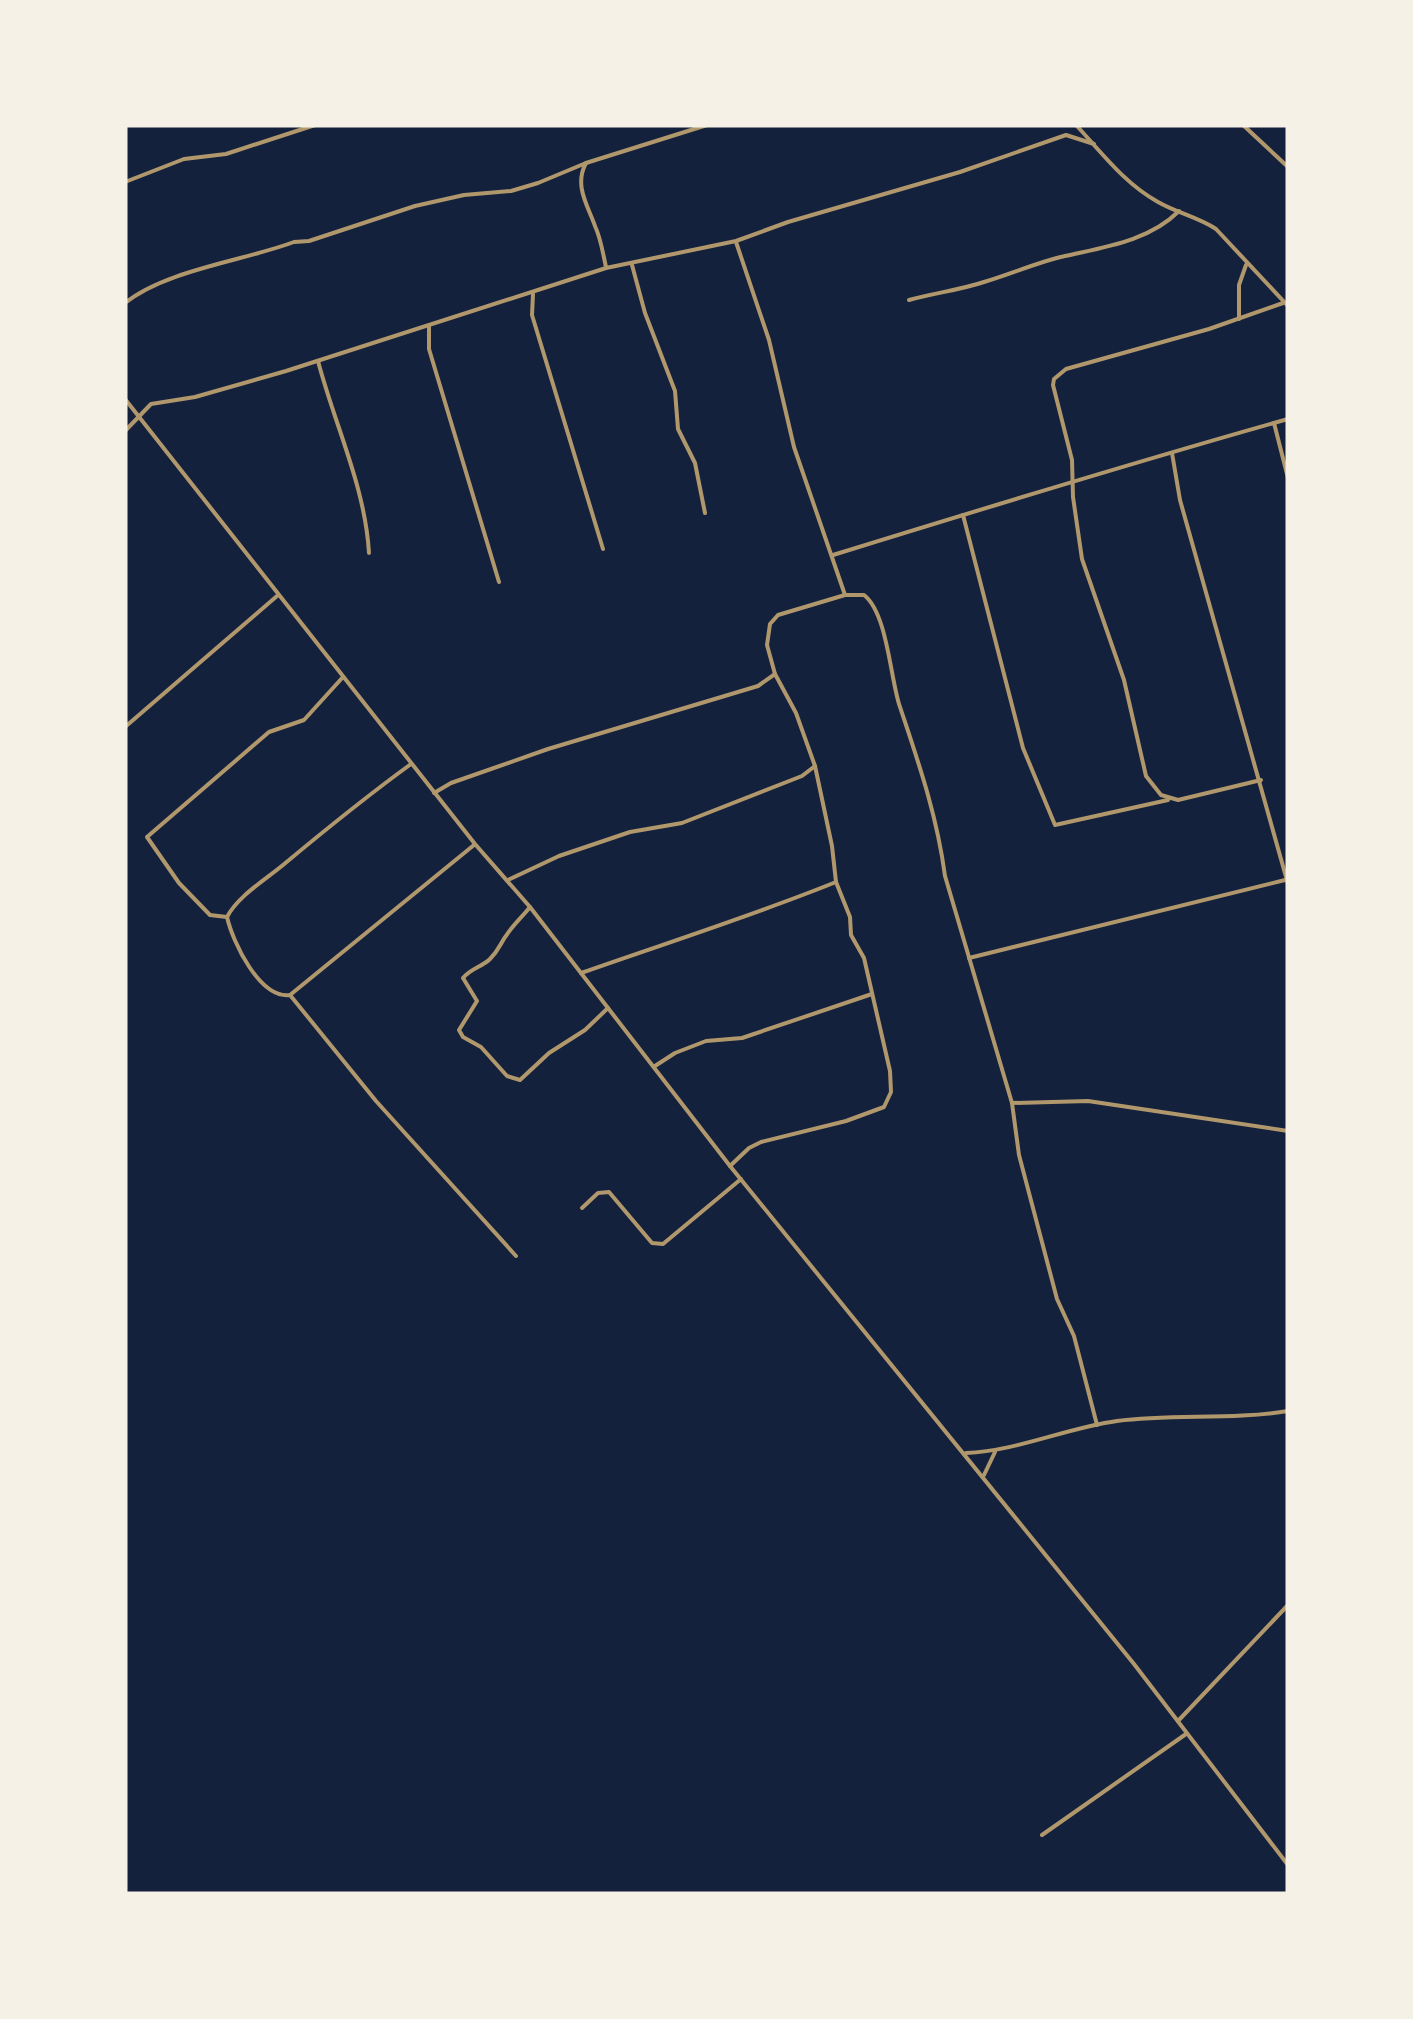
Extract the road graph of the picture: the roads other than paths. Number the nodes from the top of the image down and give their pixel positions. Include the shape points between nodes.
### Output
1 (315, 125) edge
2 (707, 125) edge
3 (1076, 125) edge
4 (1243, 125) edge
5 (700, 126) edge
6 (1094, 144) junction
7 (586, 162) junction
8 (1288, 167) edge
9 (125, 182) edge
10 (1178, 212) junction
11 (736, 241) junction
12 (1246, 263) junction
13 (632, 265) junction
14 (606, 268) junction
15 (534, 294) junction
16 (909, 300) dead end
17 (125, 303) edge
18 (1286, 305) edge
19 (1239, 319) junction
20 (430, 327) junction
21 (318, 361) junction
22 (125, 399) edge
23 (140, 418) junction
24 (1288, 419) edge
25 (1274, 423) junction
26 (125, 432) edge
27 (1172, 454) junction
28 (1288, 478) edge
29 (1071, 480) junction
30 (705, 513) dead end
31 (963, 515) junction
32 (603, 549) dead end
33 (369, 553) dead end
34 (833, 555) junction
35 (499, 582) dead end
36 (845, 595) junction
37 (277, 596) junction
38 (775, 674) junction
39 (343, 676) junction
40 (125, 728) edge
41 (412, 764) junction
42 (816, 766) junction
43 (1261, 780) junction
44 (434, 793) junction
45 (1168, 800) junction
46 (475, 844) junction
47 (507, 880) junction
48 (836, 882) junction
49 (1286, 882) edge
50 (530, 907) junction
51 (227, 917) junction
52 (968, 959) junction
53 (581, 974) junction
54 (872, 994) junction
55 (290, 995) junction
56 (608, 1008) junction
57 (653, 1067) junction
58 (1012, 1103) junction
59 (1288, 1131) edge
60 (730, 1166) junction
61 (740, 1179) junction
62 (582, 1208) dead end
63 (516, 1256) dead end
64 (1288, 1411) edge
65 (1098, 1426) junction
66 (995, 1452) junction
67 (966, 1454) junction
68 (983, 1478) junction
69 (1288, 1604) edge
70 (1178, 1720) junction
71 (1186, 1734) junction
72 (1042, 1835) dead end
73 (1288, 1865) edge

1 - 9 street
2 - 5 street
3 - 6 street
4 - 8 street
5 - 7 street
6 - 10 street via 1134,186
6 - 11 street via 1066,136
7 - 14 street via 582,194
7 - 17 street via 511,191 415,206 165,280
10 - 12 street via 1216,230
10 - 16 street via 1135,238
11 - 13 street
11 - 34 street via 794,447
12 - 18 street
12 - 19 street
13 - 14 street
13 - 30 street via 675,390 678,428 698,474
14 - 15 street
15 - 20 street
15 - 32 street via 532,315
18 - 19 street
19 - 29 street via 1059,374 1053,385
20 - 21 street
20 - 35 street via 429,349
21 - 23 street via 151,404
21 - 33 street via 367,517
22 - 23 street
23 - 26 street
23 - 37 street
24 - 25 street
25 - 27 street
25 - 28 street
27 - 29 street
27 - 43 street
29 - 31 street
29 - 45 street via 1082,559 1124,680 1142,763
31 - 34 street
31 - 45 street via 1024,748 1054,825
34 - 36 street
36 - 38 street via 774,618 767,645
36 - 52 street via 864,595 878,614
37 - 39 street
37 - 40 street
38 - 42 street
38 - 44 street via 758,686 548,749
39 - 41 street
39 - 51 street via 304,720 269,732 147,837 210,915
41 - 44 street
41 - 51 street via 363,798
42 - 47 street via 693,820 630,832
42 - 48 street
43 - 45 street
43 - 49 street
44 - 46 street
46 - 47 street
46 - 55 street
47 - 50 street
48 - 53 street
48 - 54 street
49 - 52 street
50 - 53 street
50 - 56 street via 504,946 465,974 477,1001 459,1030 463,1037 520,1080
51 - 55 street via 263,987
52 - 58 street
53 - 56 street
54 - 57 street via 742,1038 706,1041
54 - 60 street via 890,1070 884,1106 761,1142
55 - 63 street
56 - 57 street
57 - 60 street
58 - 59 street via 1088,1102
58 - 65 street via 1057,1299
60 - 61 street
61 - 62 street via 663,1244 652,1243 608,1192
61 - 67 street
64 - 65 street
65 - 66 street
66 - 67 street
66 - 68 street
67 - 68 street
68 - 70 street
69 - 70 street
70 - 71 street
71 - 72 street
71 - 73 street

